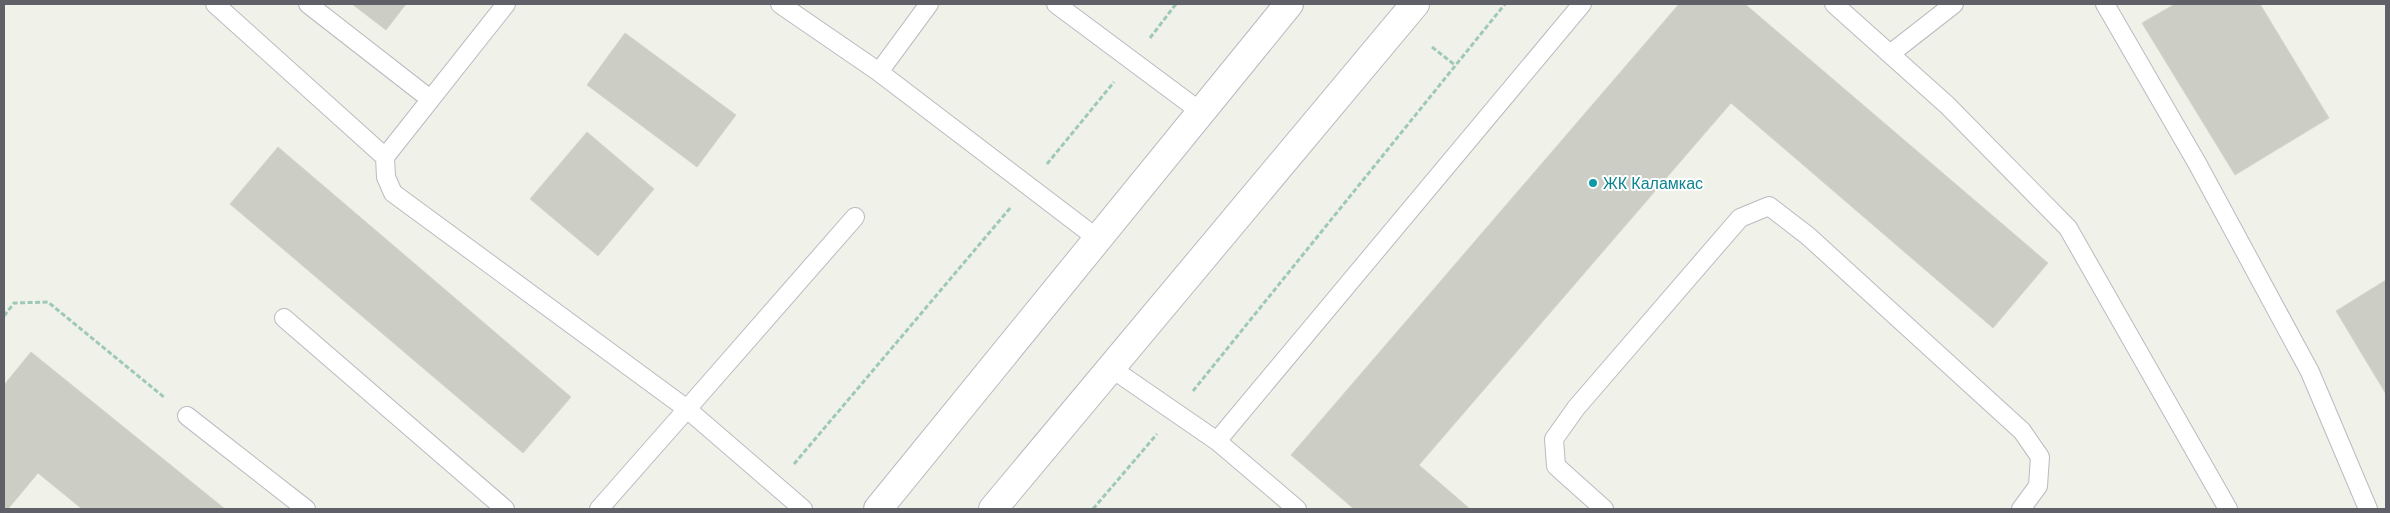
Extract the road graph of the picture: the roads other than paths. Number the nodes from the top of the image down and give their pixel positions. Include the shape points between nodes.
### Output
1 (215, 4) edge
2 (308, 4) edge
3 (506, 4) edge
4 (780, 4) edge
5 (929, 4) edge
6 (1056, 4) edge
7 (1290, 4) edge
8 (1414, 4) edge
9 (1582, 4) edge
10 (1834, 4) edge
11 (1954, 4) edge
12 (2105, 4) edge
13 (1890, 54) junction
14 (879, 72) junction
15 (430, 99) junction
16 (1201, 112) junction
17 (385, 157) junction
18 (855, 217) dead end
19 (1098, 239) junction
20 (284, 318) dead end
21 (1111, 368) junction
22 (687, 409) junction
23 (187, 416) road end
24 (1217, 441) junction
25 (306, 509) edge
26 (505, 509) edge
27 (599, 509) edge
28 (804, 509) edge
29 (878, 509) edge
30 (993, 509) edge
31 (1297, 509) edge
32 (1604, 509) edge
33 (2021, 509) edge
34 (2228, 509) edge
35 (2368, 509) edge

1 - 17 lane
2 - 15 lane
3 - 15 lane
4 - 14 lane
5 - 14 lane
6 - 16 lane
7 - 16 street
8 - 21 street
9 - 24 lane
10 - 13 lane
11 - 13 lane
12 - 35 lane via 2197,163 2310,372
13 - 34 lane via 1947,105 2068,228
14 - 19 lane
15 - 17 lane
16 - 19 street
17 - 22 lane via 386,177 393,193
18 - 22 lane
19 - 29 street
20 - 26 lane
21 - 24 lane
21 - 30 street
22 - 27 lane
22 - 28 lane
23 - 25 lane
24 - 31 lane
32 - 33 lane via 1556,466 1554,439 1576,408 1740,218 1768,206 1808,236 2022,431 2040,457 2038,486

